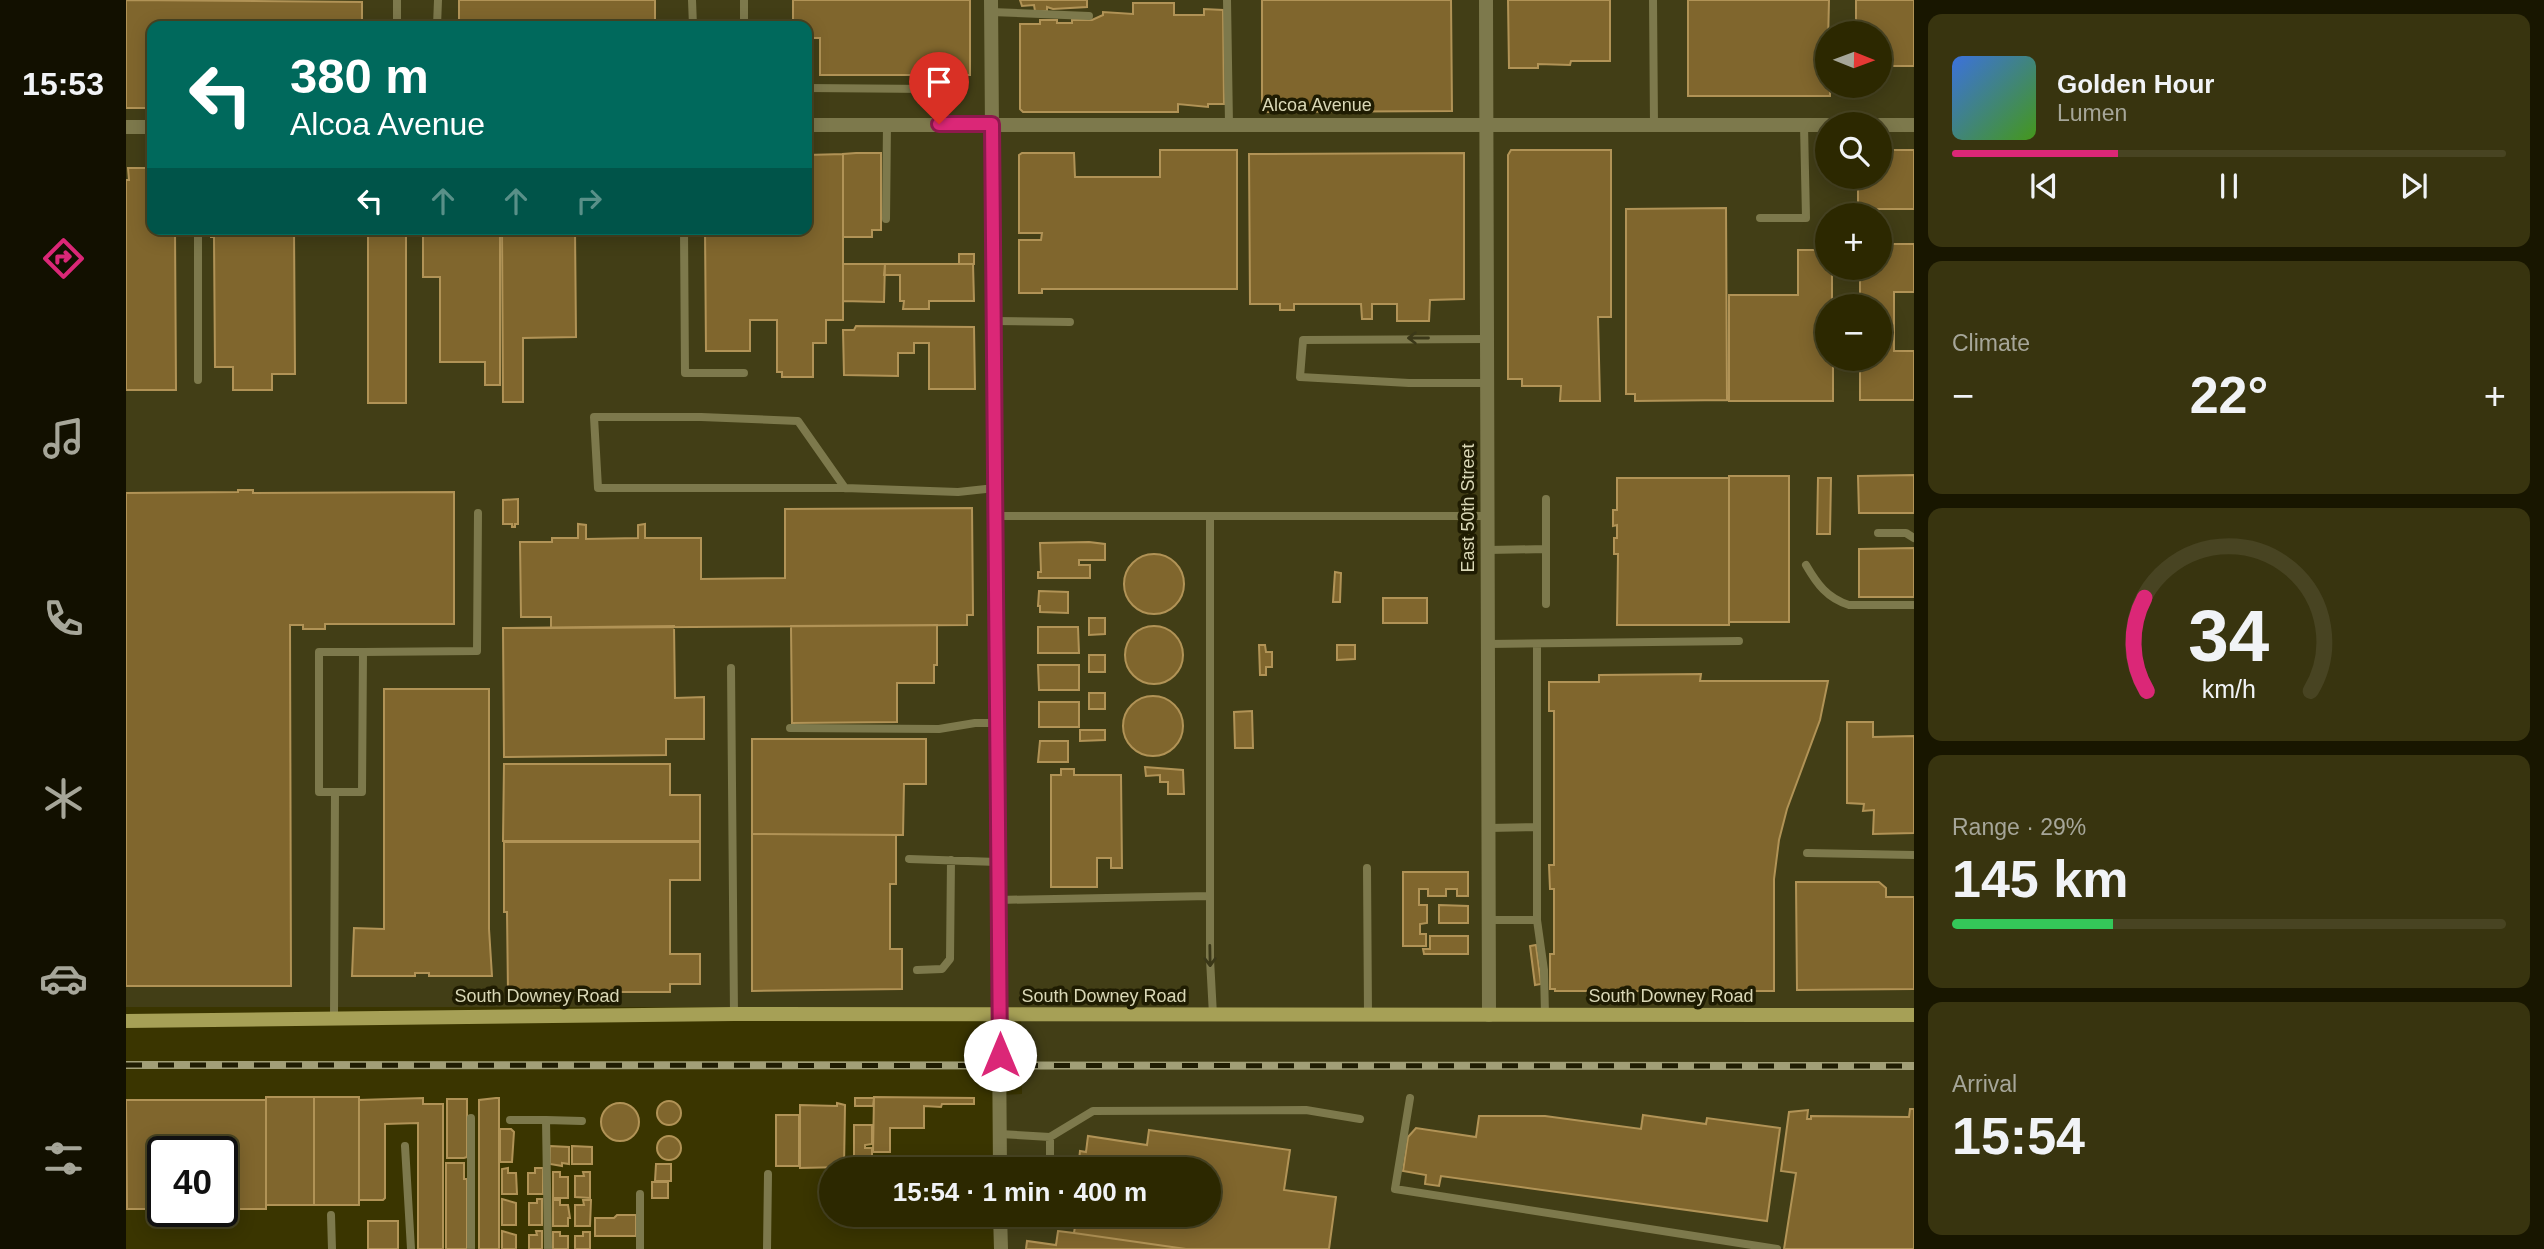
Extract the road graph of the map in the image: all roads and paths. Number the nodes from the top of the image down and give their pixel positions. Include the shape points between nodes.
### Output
1 (397, 0) edge
2 (438, 0) edge
3 (692, 0) edge
4 (744, 0) edge
5 (1227, 0) edge
6 (1486, 0) edge
7 (1653, 0) edge
8 (991, 6) edge
9 (1088, 16) dead end
10 (397, 21) edge
11 (437, 21) edge
12 (693, 21) edge
13 (744, 21) edge
14 (812, 88) edge
15 (931, 89) dead end
16 (887, 124) junction
17 (992, 124) junction
18 (1229, 124) junction
19 (812, 125) edge
20 (1486, 125) junction
21 (1654, 125) junction
22 (1804, 125) junction
23 (1815, 125) edge
24 (1892, 125) edge
25 (1914, 125) edge
26 (126, 127) edge
27 (147, 127) edge
28 (1759, 218) dead end
29 (886, 219) dead end
30 (198, 235) edge
31 (684, 235) edge
32 (993, 321) junction
33 (1070, 321) dead end
34 (1486, 338) junction
35 (744, 373) dead end
36 (198, 380) dead end
37 (1487, 383) junction
38 (845, 488) junction
39 (995, 488) junction
40 (1546, 499) dead end
41 (478, 513) dead end
42 (995, 516) junction
43 (1210, 516) junction
44 (1487, 516) junction
45 (1878, 533) dead end
46 (1914, 538) edge
47 (1488, 550) junction
48 (1546, 550) junction
49 (1806, 565) dead end
50 (1546, 604) dead end
51 (1914, 605) edge
52 (1739, 641) dead end
53 (1488, 644) junction
54 (1537, 644) junction
55 (363, 652) junction
56 (731, 668) dead end
57 (996, 723) junction
58 (790, 728) dead end
59 (335, 792) junction
60 (1537, 827) junction
61 (1489, 828) junction
62 (1807, 853) dead end
63 (1914, 855) edge
64 (909, 859) dead end
65 (951, 860) junction
66 (998, 862) junction
67 (1367, 868) dead end
68 (1210, 896) junction
69 (998, 900) junction
70 (1489, 920) junction
71 (1537, 920) junction
72 (917, 970) dead end
73 (734, 1014) junction
74 (1213, 1015) junction
75 (1368, 1015) junction
76 (1545, 1015) junction
77 (1914, 1015) edge
78 (1000, 1016) junction
79 (1489, 1016) junction
80 (334, 1017) junction
81 (126, 1021) edge
82 (1410, 1098) dead end
83 (471, 1118) dead end
84 (1360, 1119) dead end
85 (510, 1120) dead end
86 (546, 1121) junction
87 (582, 1121) dead end
88 (1000, 1134) junction
89 (1050, 1137) junction
90 (405, 1146) dead end
91 (1000, 1157) edge
92 (1050, 1157) edge
93 (768, 1174) dead end
94 (640, 1195) dead end
95 (331, 1215) dead end
96 (1000, 1227) edge
97 (332, 1249) edge
98 (411, 1249) edge
99 (471, 1249) edge
100 (548, 1249) edge
101 (640, 1249) edge
102 (767, 1249) edge
103 (1001, 1249) edge
104 (1777, 1249) edge

1 - 10 lane
2 - 11 lane
3 - 12 lane
4 - 13 lane
5 - 18 lane
6 - 20 street, East 50th Street
7 - 21 lane
8 - 9 lane
8 - 17 street
14 - 15 lane
16 - 17 street, Alcoa Avenue
16 - 19 street, Alcoa Avenue
16 - 29 lane
17 - 18 street, Alcoa Avenue
17 - 32 street
18 - 20 street, Alcoa Avenue
20 - 21 street, Alcoa Avenue
20 - 34 street, East 50th Street
21 - 22 street, Alcoa Avenue
22 - 23 street, Alcoa Avenue
22 - 28 lane via 1806,218
24 - 25 street
26 - 27 street
30 - 36 lane
31 - 35 lane via 685,373
32 - 33 lane
32 - 39 street
34 - 37 street, East 50th Street
34 -> 37 lane via 1303,340 1300,377
37 - 44 street, East 50th Street
38 - 38 lane via 598,488 594,418 798,421
38 - 39 lane via 958,492
39 - 42 street
40 - 48 lane
41 - 55 lane via 477,651
42 - 43 lane
42 - 57 street
43 - 44 lane
43 - 68 lane
44 - 47 street, East 50th Street
45 - 46 lane via 1906,533
47 - 48 lane
47 - 53 street, East 50th Street
48 - 50 lane
49 - 51 lane via 1820,588 1838,602
52 - 54 lane
53 - 54 lane
53 - 61 street, East 50th Street
54 - 60 lane
55 - 59 lane via 362,792
55 - 59 lane via 319,652 319,792
56 - 73 lane
57 - 58 lane via 939,729
57 - 66 street
59 - 80 lane
60 - 61 lane
60 - 71 lane
61 - 70 street, East 50th Street
62 - 63 lane
64 - 65 lane
65 - 66 lane
65 - 72 lane via 950,959 942,969
66 - 69 street
67 - 75 lane
68 - 69 lane
68 -> 74 lane
69 - 78 street
70 - 71 lane
70 - 79 street, East 50th Street
71 - 76 lane
73 - 78 main road, South Downey Road
73 - 80 main road, South Downey Road
74 - 75 main road, South Downey Road
74 - 78 main road, South Downey Road
75 - 79 main road, South Downey Road
76 - 77 main road, South Downey Road
76 - 79 main road, South Downey Road
78 - 88 street
80 - 81 main road, South Downey Road
82 - 104 lane via 1395,1189
83 - 99 lane
84 - 89 lane via 1306,1110 1093,1111
85 - 86 lane
86 - 87 lane
86 - 100 lane
88 - 89 lane
88 - 91 street
89 - 92 lane
90 - 98 lane
93 - 102 lane
94 - 101 lane
95 - 97 lane
96 - 103 street

